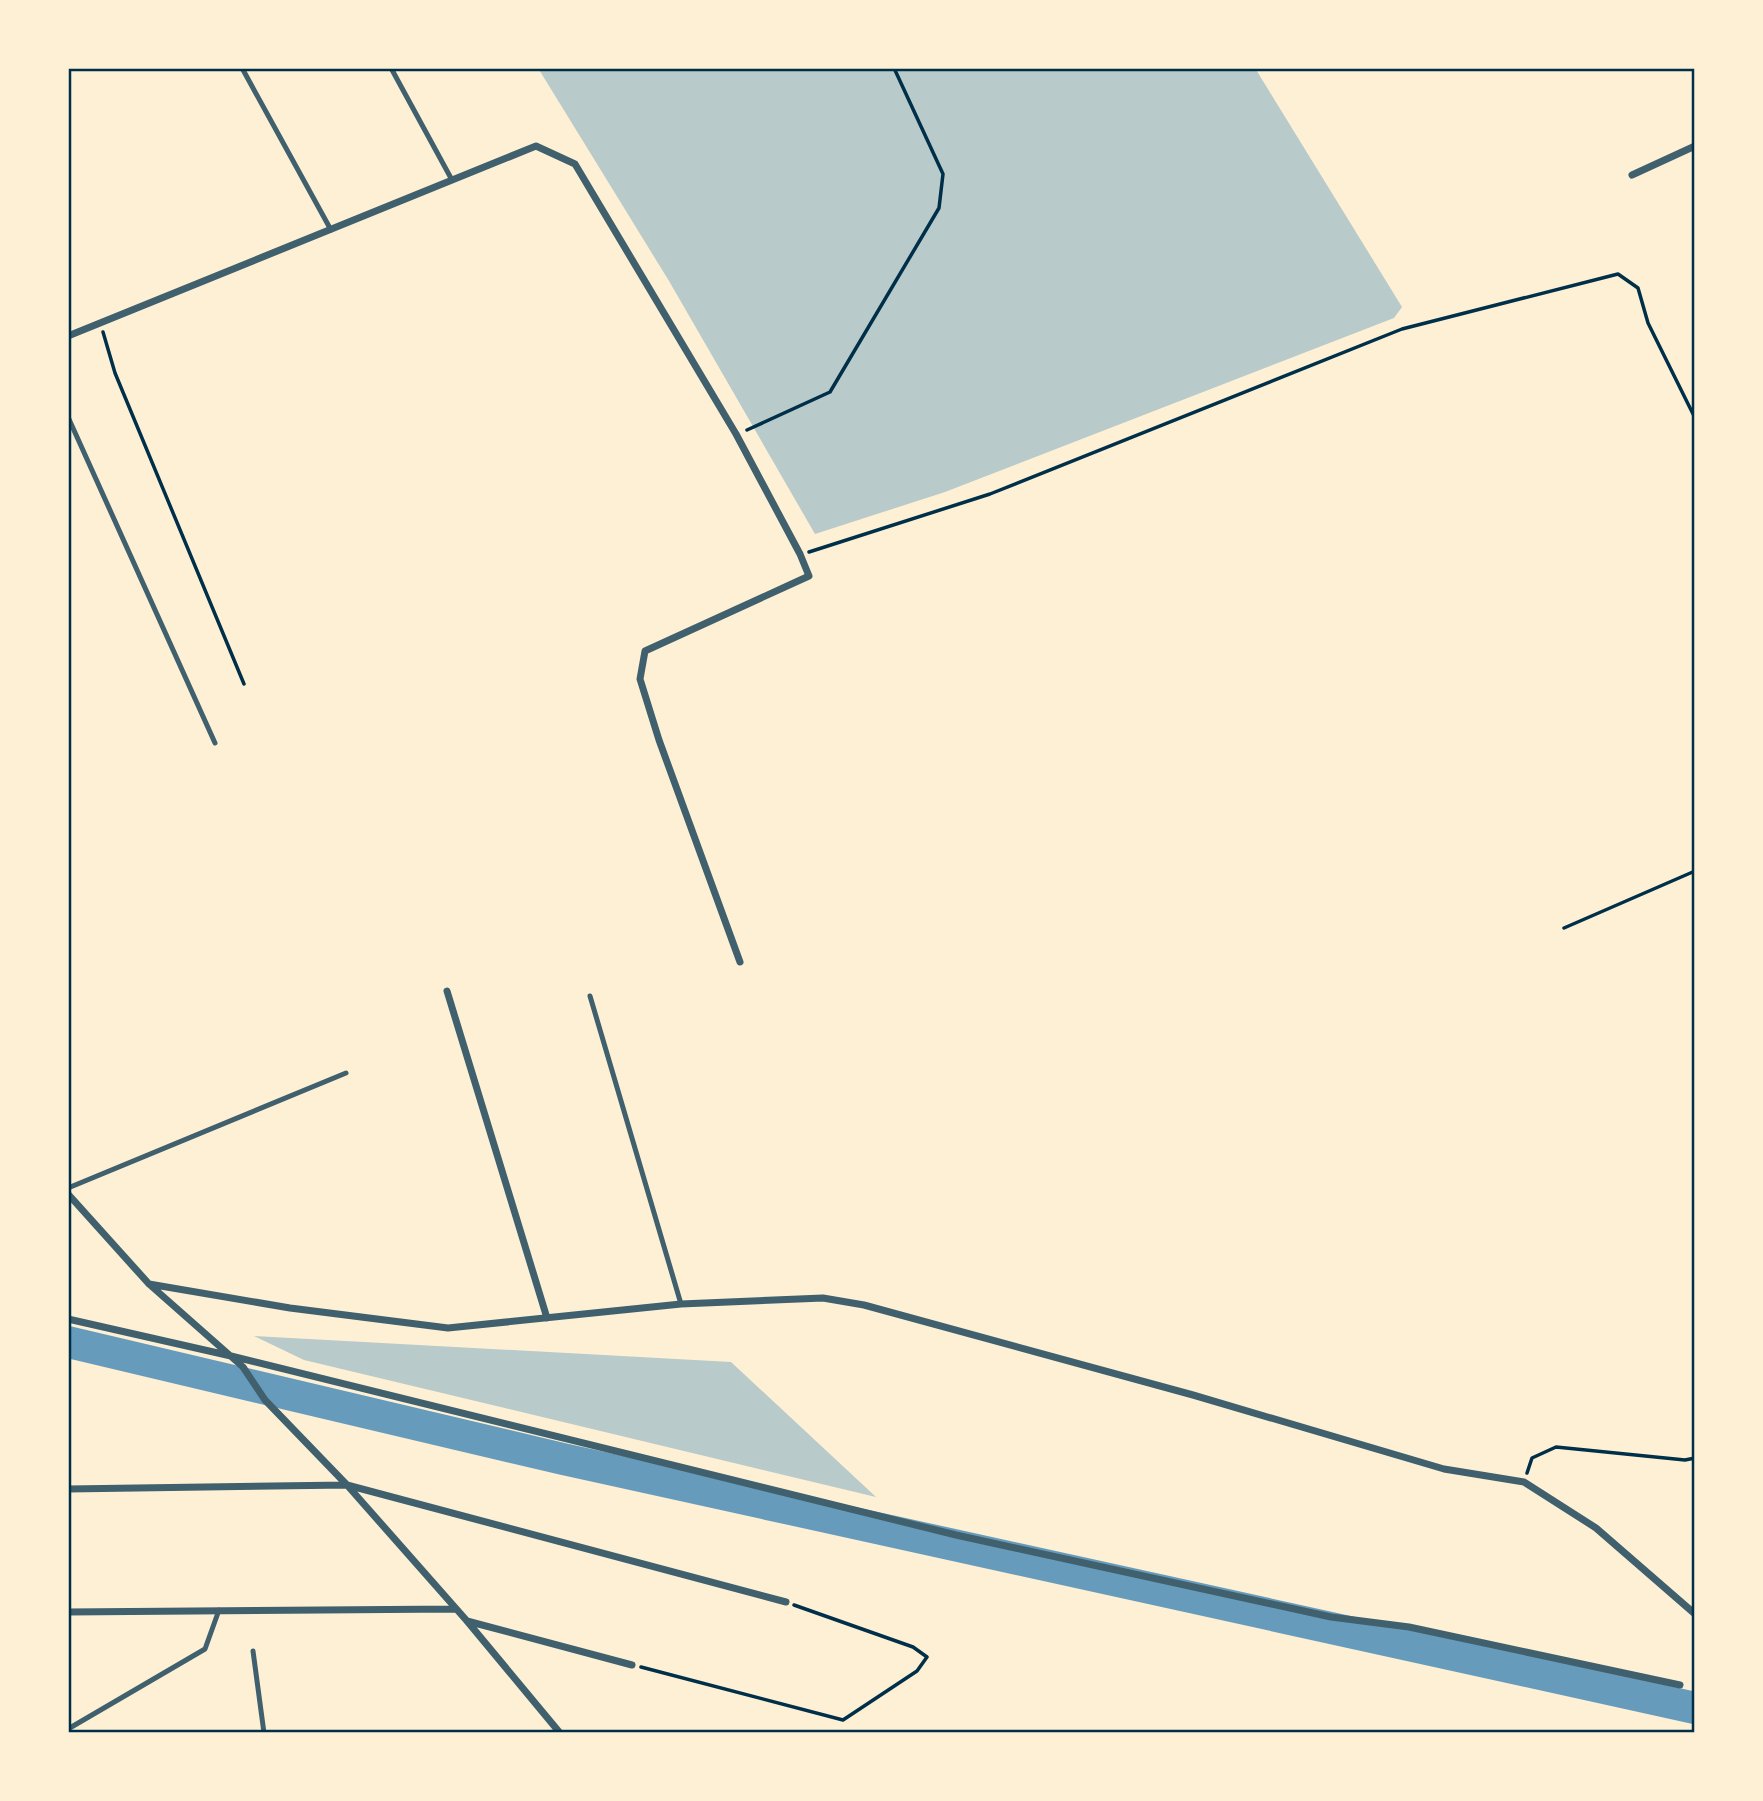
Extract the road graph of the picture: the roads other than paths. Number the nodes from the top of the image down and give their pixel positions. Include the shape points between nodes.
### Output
1 (242, 68) edge
2 (391, 68) edge
3 (1695, 146) edge
4 (1632, 175) dead end
5 (452, 180) junction
6 (331, 230) junction
7 (68, 336) edge
8 (68, 417) edge
9 (215, 743) dead end
10 (740, 962) dead end
11 (447, 991) dead end
12 (590, 996) dead end
13 (346, 1073) dead end
14 (68, 1188) edge
15 (68, 1194) edge
16 (149, 1284) junction
17 (681, 1304) junction
18 (547, 1318) junction
19 (68, 1319) edge
20 (231, 1356) junction
21 (346, 1485) junction
22 (68, 1489) edge
23 (786, 1602) road end
24 (455, 1609) junction
25 (219, 1610) junction
26 (68, 1612) edge
27 (1695, 1615) edge
28 (467, 1621) junction
29 (253, 1651) dead end
30 (632, 1665) road end
31 (1680, 1685) dead end
32 (68, 1729) edge
33 (264, 1733) edge
34 (560, 1733) edge

1 - 6 lane
2 - 5 lane
3 - 4 street
5 - 6 street
5 - 10 street via 536,146 575,164 736,434 800,554 808,576 645,651 640,679
6 - 7 street
8 - 9 lane
11 - 18 street
12 - 17 lane
13 - 14 lane
15 - 16 street
16 - 18 street via 448,1328
16 - 20 street
17 - 18 street
17 - 27 street via 823,1298 864,1305 1444,1469 1524,1482 1596,1528
19 - 20 street
20 - 21 street via 265,1400
20 - 31 street via 944,1532 1331,1617 1409,1627
21 - 22 street
21 - 23 street
21 - 24 street
24 - 25 street
24 - 28 street
25 - 26 street
25 - 32 lane via 205,1649
28 - 30 street
28 - 34 street
29 - 33 lane

